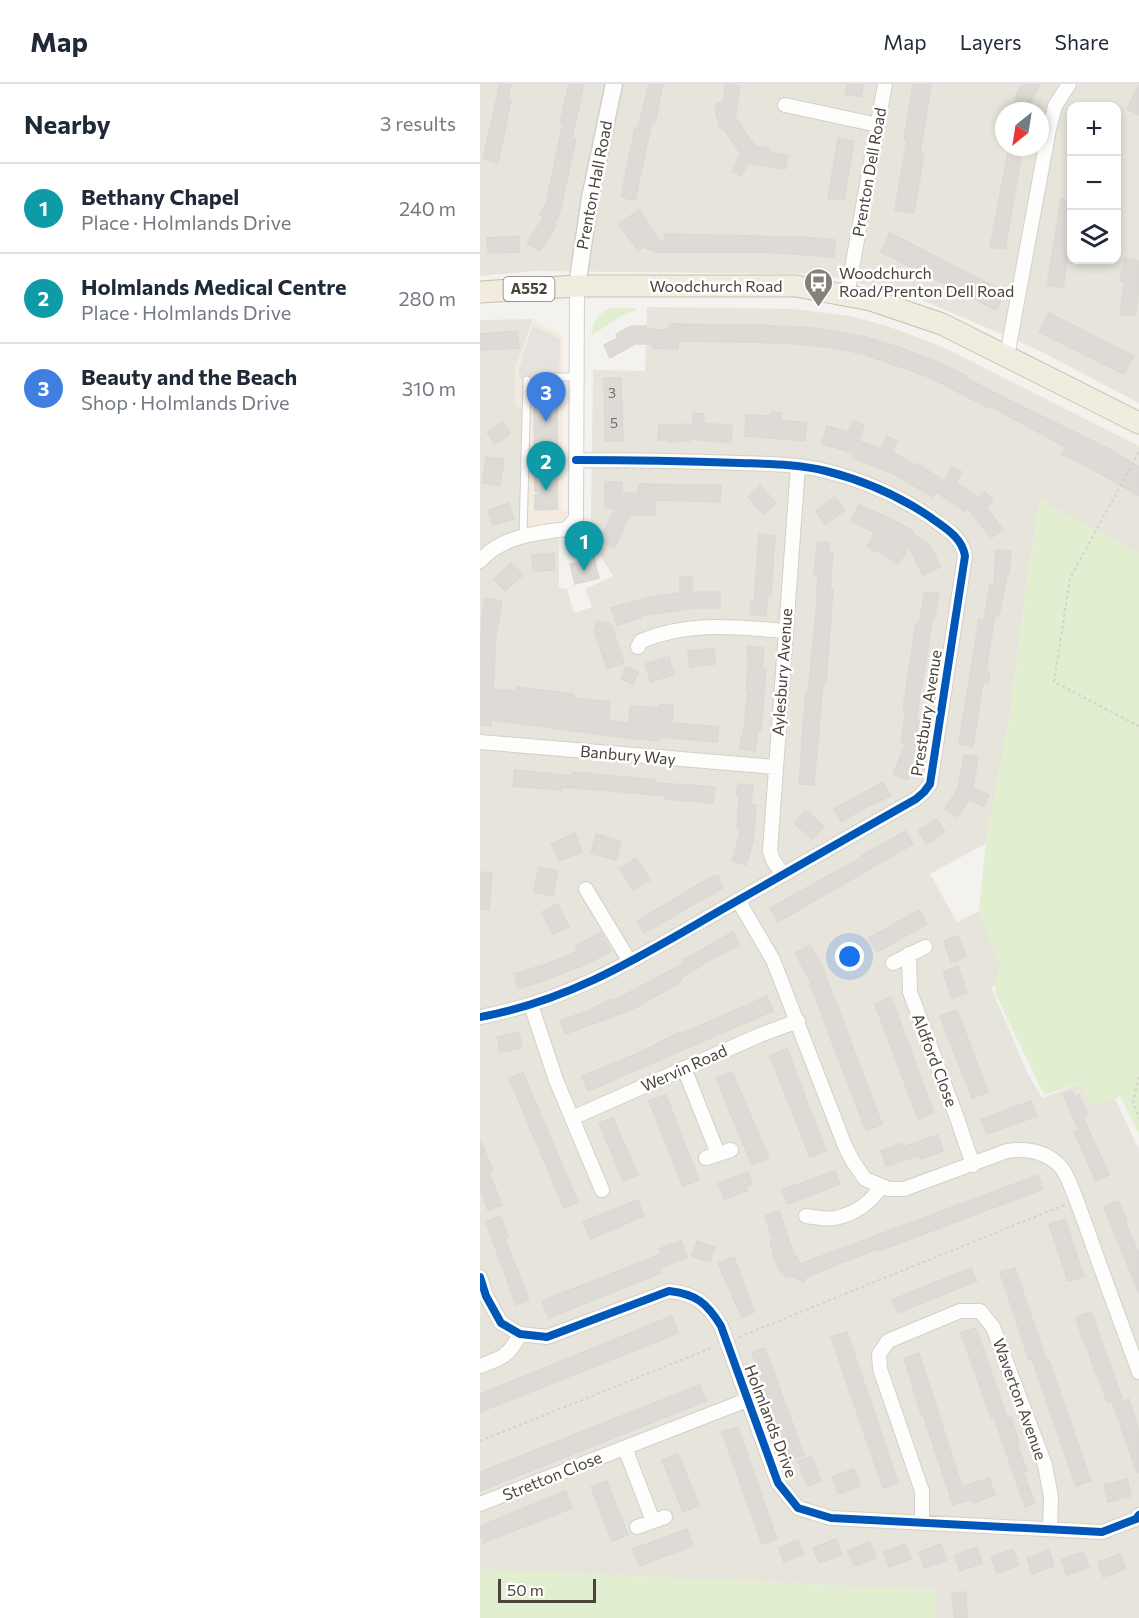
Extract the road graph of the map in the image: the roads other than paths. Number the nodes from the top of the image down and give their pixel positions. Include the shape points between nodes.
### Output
1 (614, 84) edge
2 (885, 84) edge
3 (1070, 84) edge
4 (785, 105) dead end
5 (878, 125) junction
6 (577, 286) junction
7 (480, 292) edge
8 (848, 296) junction
9 (1007, 356) junction
10 (556, 376) dead end
11 (577, 377) junction
12 (527, 380) dead end
13 (1137, 417) edge
14 (576, 460) junction
15 (798, 466) junction
16 (523, 536) junction
17 (482, 552) edge
18 (785, 631) junction
19 (638, 642) dead end
20 (480, 742) edge
21 (775, 767) junction
22 (783, 875) junction
23 (586, 890) dead end
24 (738, 900) junction
25 (925, 947) dead end
26 (909, 954) junction
27 (630, 962) junction
28 (893, 963) dead end
29 (531, 1005) junction
30 (480, 1017) edge
31 (798, 1022) junction
32 (684, 1068) junction
33 (572, 1118) junction
34 (718, 1154) dead end
35 (973, 1165) junction
36 (881, 1186) junction
37 (602, 1190) dead end
38 (806, 1216) dead end
39 (480, 1277) edge
40 (520, 1334) junction
41 (480, 1366) edge
42 (1139, 1372) edge
43 (747, 1400) junction
44 (625, 1448) junction
45 (480, 1504) edge
46 (1139, 1515) edge
47 (922, 1522) junction
48 (637, 1527) dead end
49 (1050, 1529) junction

1 - 6 street, Prenton Hall Road via 590,198
2 - 5 street, Prenton Dell Road
3 - 9 street via 1055,106 1049,129
4 - 5 street
5 - 8 street, Prenton Dell Road
6 - 7 highway, Woodchurch Road / A552
6 - 8 highway, Woodchurch Road / A552 via 796,286
6 - 11 street
8 - 9 highway, Woodchurch Road / A552 via 942,324
9 - 13 highway, Woodchurch Road / A552
10 - 11 lane
11 - 14 street
12 - 16 lane
14 - 15 street, Prestbury Avenue
14 - 16 street via 576,518 567,529
15 - 18 street, Aylesbury Avenue
15 - 22 street, Prestbury Avenue via 826,471 899,499 947,529 962,544 965,556 930,783 916,799
16 - 17 street
18 - 19 street via 703,626
18 - 21 street, Aylesbury Avenue
20 - 21 street, Banbury Way
21 - 22 street, Aylesbury Avenue via 770,851
22 - 24 street, Prestbury Avenue
23 - 27 street
24 - 27 street, Prestbury Avenue
24 - 31 street via 774,960
25 - 26 street
26 - 28 street
26 - 35 street, Aldford Close via 910,992
27 - 29 street, Prestbury Avenue
29 - 30 street, Prestbury Avenue
29 - 33 street
31 - 32 street, Wervin Road
31 - 36 street via 845,1146 866,1179
32 - 33 street, Wervin Road
32 - 34 street
33 - 37 street
35 - 36 street via 904,1189
35 - 42 street via 1021,1149 1049,1157 1062,1168
36 - 38 street via 865,1205 834,1219
39 - 40 street via 501,1323
40 - 41 street via 506,1356
40 - 43 street, Holmlands Drive via 547,1337 669,1291 684,1293 699,1299 716,1318
43 - 44 street, Stretton Close
43 - 47 street, Holmlands Drive via 778,1483 798,1508 831,1518
44 - 45 street, Stretton Close
44 - 48 street via 659,1519
46 - 49 street, Holmlands Drive via 1102,1532
47 - 49 street, Holmlands Drive
47 - 49 street, Waverton Avenue via 922,1491 880,1369 879,1354 888,1341 898,1336 960,1311 980,1311 993,1327 1045,1465 1051,1497

